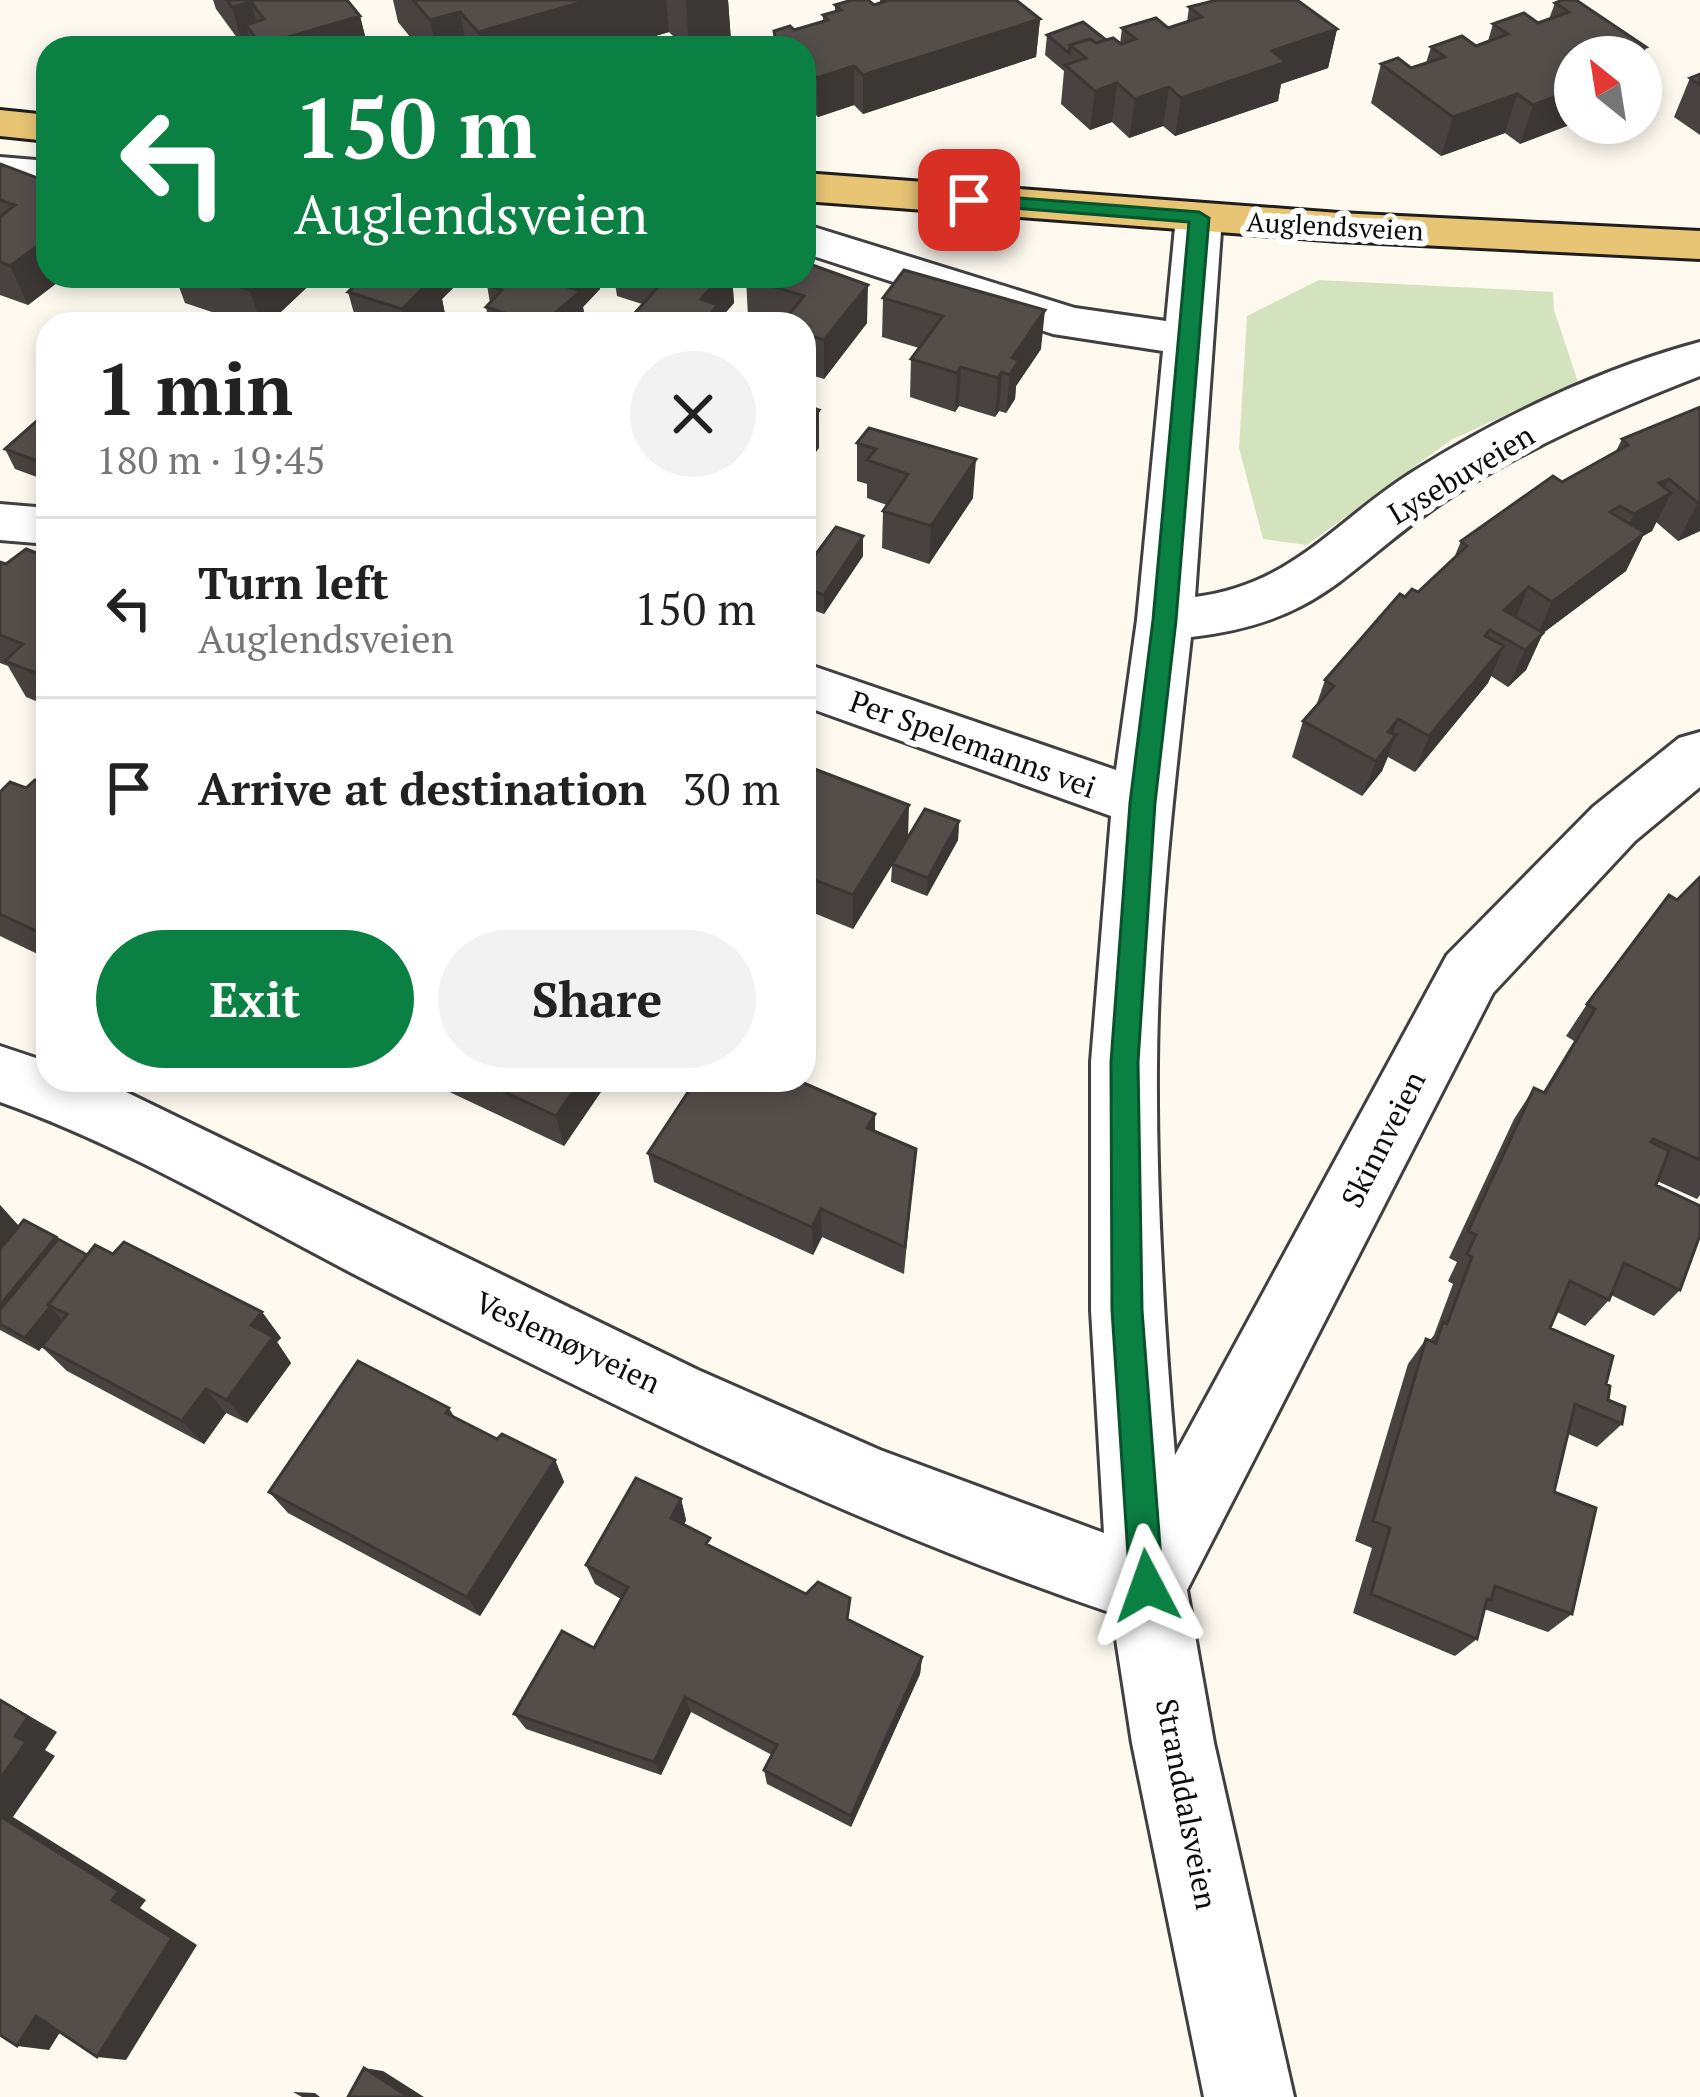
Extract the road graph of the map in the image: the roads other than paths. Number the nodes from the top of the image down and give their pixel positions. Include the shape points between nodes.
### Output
1 (0, 123) edge
2 (36, 127) edge
3 (0, 170) edge
4 (36, 174) edge
5 (816, 188) edge
6 (1199, 218) junction
7 (816, 242) edge
8 (1700, 242) edge
9 (1186, 339) junction
10 (1700, 358) edge
11 (0, 521) edge
12 (36, 525) edge
13 (1165, 620) junction
14 (816, 688) edge
15 (1700, 754) edge
16 (1142, 803) junction
17 (0, 1074) edge
18 (36, 1088) edge
19 (47, 1092) edge
20 (1147, 1586) junction
21 (1249, 2097) edge

1 - 2 main road
3 - 4 street
5 - 6 main road, Auglendsveien
6 - 8 main road, Auglendsveien
6 - 9 street, Stranddalsveien
7 - 9 street via 1070,323
9 - 13 street, Stranddalsveien
10 - 13 street, Lysebuveien via 1484,453 1291,591 1233,614
11 - 12 street
13 - 16 street, Stranddalsveien
14 - 16 street, Per Spelemanns vei
15 - 20 street, Skinnveien via 1614,824 1471,974
16 - 20 street, Stranddalsveien via 1124,1062 1127,1310
17 - 18 street, Veslemøyveien
19 - 20 street, Veslemøyveien via 161,1136 394,1259 894,1494
20 - 21 street, Stranddalsveien

